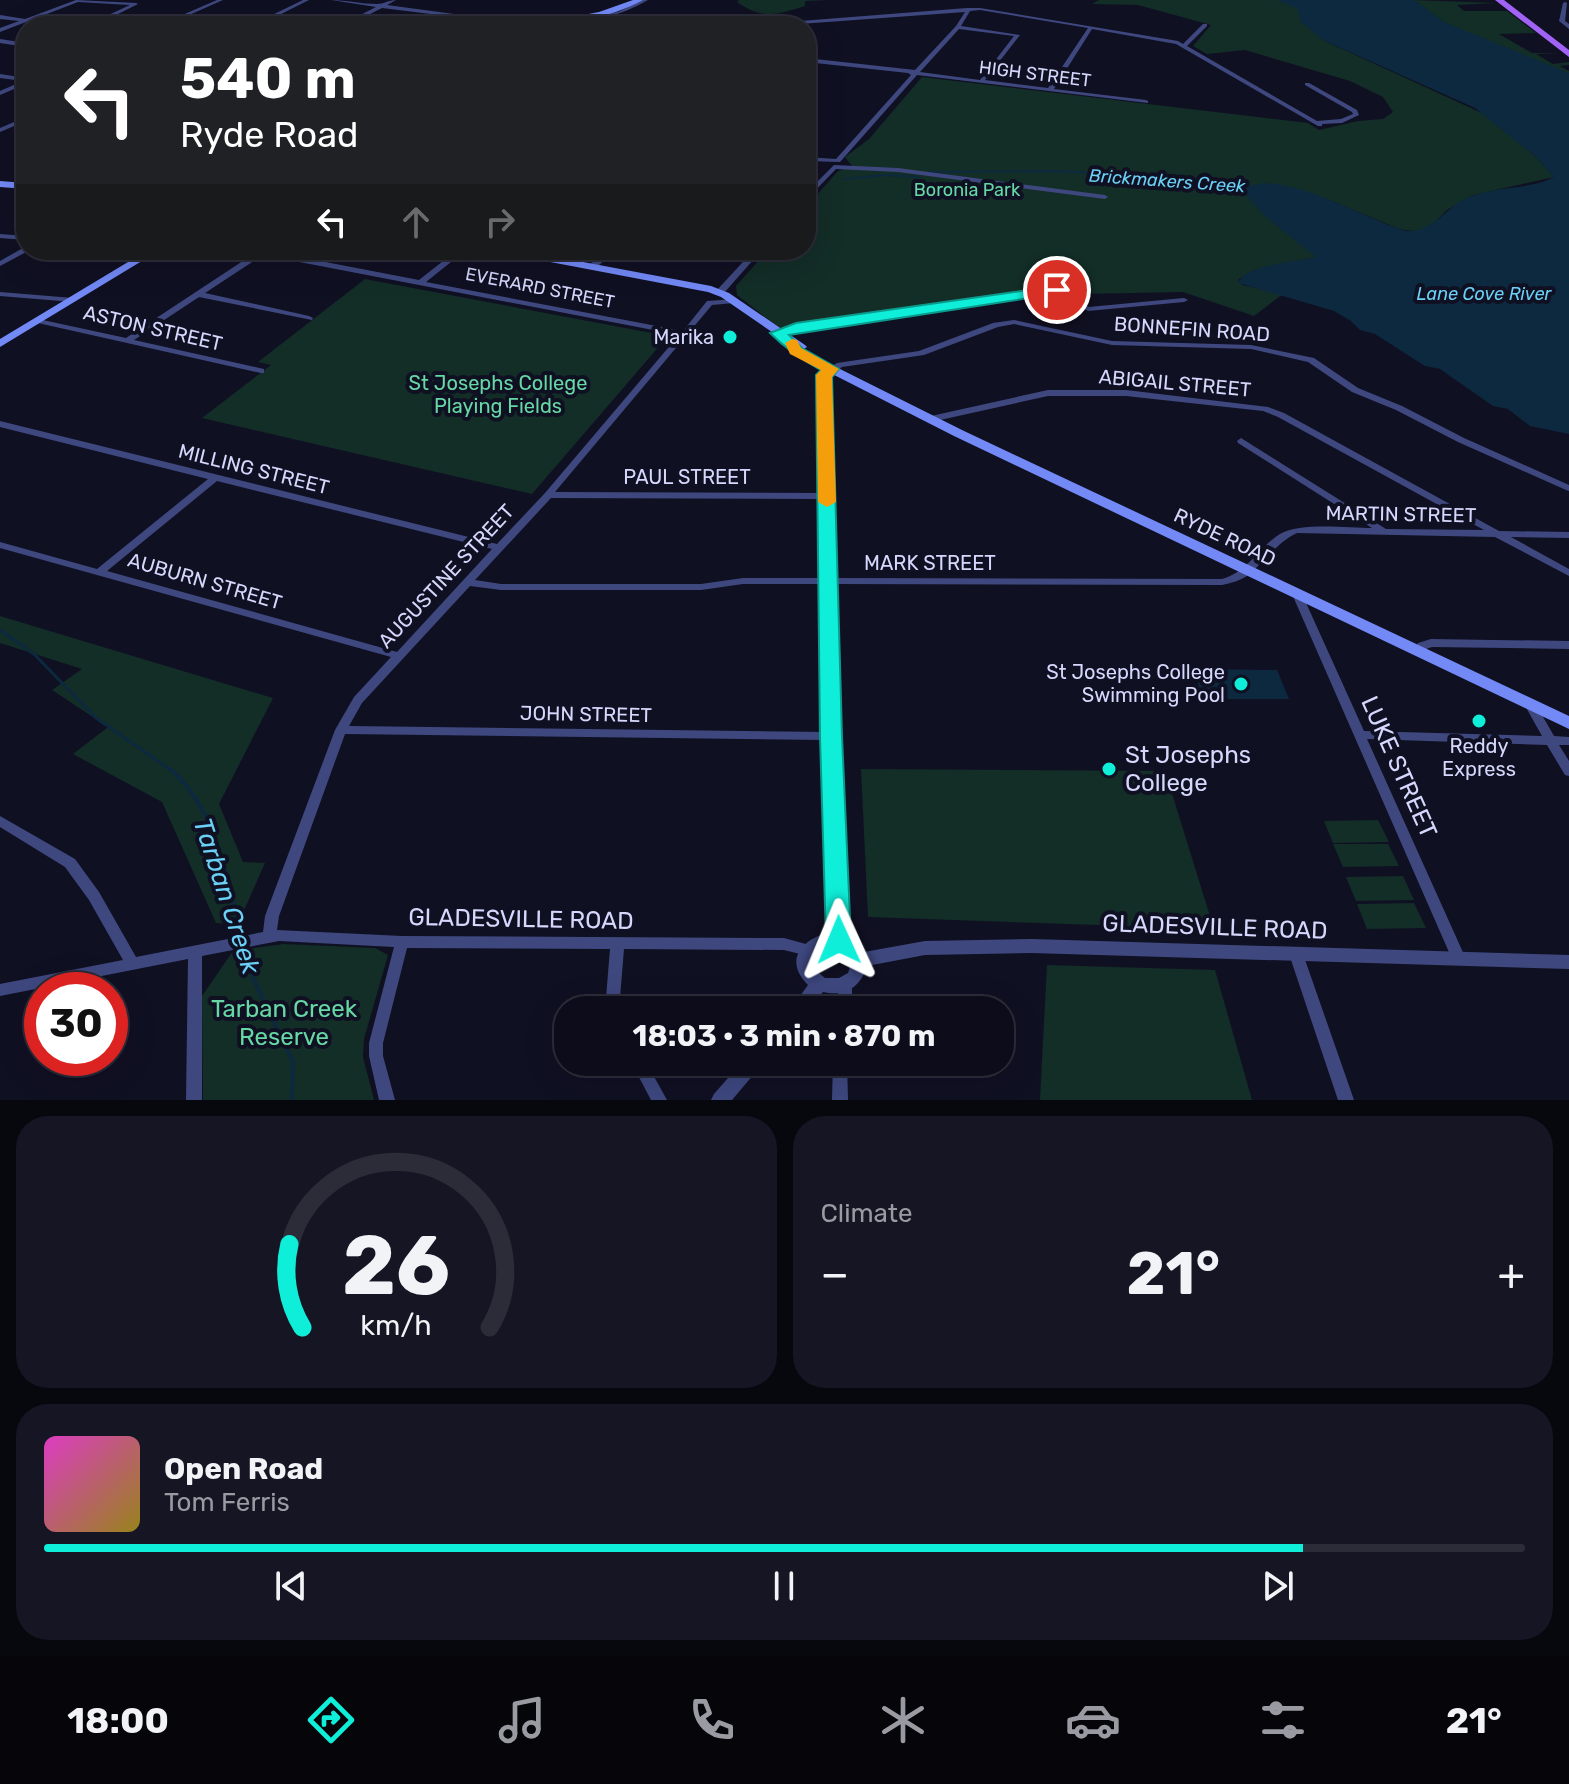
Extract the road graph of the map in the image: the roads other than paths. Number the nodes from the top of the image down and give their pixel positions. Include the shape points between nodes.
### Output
1 (79, 0) edge
2 (221, 0) edge
3 (307, 0) edge
4 (333, 0) edge
5 (394, 0) edge
6 (640, 0) edge
7 (646, 0) edge
8 (1504, 1) edge
9 (1564, 1) edge
10 (382, 6) junction
11 (969, 9) junction
12 (452, 15) joint
13 (37, 16) edge
14 (110, 16) edge
15 (183, 16) edge
16 (273, 16) edge
17 (362, 16) edge
18 (459, 16) edge
19 (588, 16) edge
20 (604, 16) edge
21 (816, 21) edge
22 (1205, 25) dead end
23 (958, 27) junction
24 (1091, 27) junction
25 (1569, 27) edge
26 (1184, 46) junction
27 (1567, 48) edge
28 (816, 61) edge
29 (916, 73) junction
30 (982, 81) junction
31 (1307, 84) dead end
32 (1050, 90) junction
33 (1146, 102) dead end
34 (0, 123) edge
35 (16, 123) edge
36 (12, 125) junction
37 (0, 130) edge
38 (816, 161) edge
39 (836, 164) junction
40 (816, 186) edge
41 (1105, 197) dead end
42 (139, 260) edge
43 (250, 260) edge
44 (306, 260) edge
45 (449, 260) edge
46 (555, 260) edge
47 (600, 260) edge
48 (749, 260) edge
49 (592, 267) junction
50 (422, 281) junction
51 (720, 292) junction
52 (0, 294) edge
53 (197, 294) junction
54 (73, 300) junction
55 (1184, 300) dead end
56 (734, 301) junction
57 (309, 318) dead end
58 (38, 321) junction
59 (683, 333) junction
60 (778, 333) junction
61 (129, 340) junction
62 (0, 344) edge
63 (834, 368) junction
64 (261, 371) dead end
65 (931, 419) junction
66 (0, 424) edge
67 (1241, 441) dead end
68 (215, 478) junction
69 (1569, 488) edge
70 (548, 495) junction
71 (827, 496) junction
72 (1383, 531) junction
73 (1497, 533) junction
74 (1569, 535) edge
75 (0, 545) edge
76 (499, 548) junction
77 (1247, 570) junction
78 (101, 571) junction
79 (1569, 573) edge
80 (829, 581) junction
81 (467, 582) junction
82 (1297, 594) junction
83 (1569, 645) edge
84 (1418, 651) junction
85 (399, 656) junction
86 (1530, 704) junction
87 (1569, 723) edge
88 (341, 730) junction
89 (1360, 735) junction
90 (831, 736) junction
91 (1550, 741) junction
92 (1569, 741) edge
93 (1569, 772) edge
94 (0, 821) edge
95 (265, 937) junction
96 (839, 940) junction
97 (402, 942) junction
98 (617, 945) junction
99 (808, 950) junction
100 (195, 953) junction
101 (1296, 954) junction
102 (1459, 959) junction
103 (860, 960) junction
104 (1569, 962) edge
105 (133, 964) junction
106 (819, 984) junction
107 (845, 985) junction
108 (0, 990) edge
109 (613, 996) edge
110 (812, 996) edge
111 (845, 996) edge
112 (646, 1076) edge
113 (741, 1076) edge
114 (840, 1076) edge
115 (194, 1100) edge
116 (387, 1100) edge
117 (659, 1100) edge
118 (720, 1100) edge
119 (840, 1100) edge
120 (1346, 1100) edge

1 - 13 street
1 - 14 street via 136,4
2 - 15 street
3 - 16 street
4 - 10 street
5 - 10 street
6 - 19 main road
7 - 20 street
8 - 27 main road
9 - 25 street via 1562,21
10 - 12 street
10 - 17 street
11 - 21 street
11 - 23 street
11 - 24 street
12 - 18 street
22 - 26 street
23 - 29 street
23 - 30 street via 1017,35
24 - 26 street
24 - 32 street
26 - 31 street via 1320,124 1356,115
28 - 29 street, HIGH STREET
29 - 30 street, HIGH STREET
29 - 39 street
30 - 32 street, HIGH STREET
32 - 33 street, HIGH STREET
34 - 36 street
35 - 36 street
36 - 37 street
38 - 39 street
39 - 40 street
39 - 41 street
42 - 54 main road
43 - 53 street
44 - 50 street, EVERARD STREET
45 - 50 street
46 - 49 main road, RYDE ROAD
47 - 49 street
48 - 51 street
49 - 51 main road, RYDE ROAD
50 - 59 street, EVERARD STREET
51 - 56 main road, RYDE ROAD
52 - 54 street
53 - 57 street
53 - 61 street
54 - 58 main road
55 - 60 street via 1088,309 1058,290
56 - 59 street, AUGUSTINE STREET via 710,303
56 - 60 main road, RYDE ROAD
58 - 61 street, ASTON STREET
58 - 62 main road
59 - 70 street, AUGUSTINE STREET
60 - 63 main road, RYDE ROAD via 795,351
61 - 64 street, ASTON STREET
63 - 65 main road, RYDE ROAD
63 - 69 street, BONNEFIN ROAD via 921,353 1014,322 1120,344 1251,347 1311,360 1355,390
63 - 71 street via 824,375
65 - 73 street, ABIGAIL STREET via 1048,393 1126,393 1265,409
65 - 77 main road, RYDE ROAD
66 - 68 street, MILLING STREET
67 - 72 street
68 - 76 street, MILLING STREET
68 - 78 street
70 - 71 street, PAUL STREET
70 - 76 street, AUGUSTINE STREET
71 - 80 street
72 - 73 street, MARTIN STREET
72 - 77 street, MARTIN STREET via 1291,532
73 - 74 street, MARTIN STREET
73 - 79 street, ABIGAIL STREET
75 - 78 street, AUBURN STREET
76 - 81 street, AUGUSTINE STREET
77 - 80 street, MARK STREET via 1222,582
77 - 82 main road, RYDE ROAD
78 - 85 street, AUBURN STREET
80 - 81 street, MARK STREET via 743,581 701,587 501,587
80 - 90 street
81 - 85 street, AUGUSTINE STREET
82 - 84 main road, RYDE ROAD
82 - 89 street, LUKE STREET
83 - 84 street via 1431,643
84 - 86 main road, RYDE ROAD
85 - 88 street, AUGUSTINE STREET via 358,700
86 - 87 main road, RYDE ROAD
86 - 91 street
88 - 90 street, JOHN STREET
88 - 95 street, AUGUSTINE STREET
89 - 91 street
89 - 102 street, LUKE STREET
90 - 96 street
91 - 92 street
91 - 93 street
94 - 105 street via 70,863
95 - 97 street, GLADESVILLE ROAD
95 - 100 street, GLADESVILLE ROAD
96 - 99 street via 822,940
96 - 103 street via 853,947
97 - 98 street, GLADESVILLE ROAD
97 - 116 street via 376,1043
98 - 99 street, GLADESVILLE ROAD via 784,944
98 - 109 street
99 - 106 street via 805,969
100 - 105 street, GLADESVILLE ROAD
100 - 115 street
101 - 102 street, GLADESVILLE ROAD
101 - 103 street, GLADESVILLE ROAD via 970,946
101 - 120 street
102 - 104 street, GLADESVILLE ROAD
103 - 107 street via 855,977
105 - 108 street, GLADESVILLE ROAD
106 - 107 street
106 - 110 street
107 - 111 street
112 - 117 street
113 - 118 street
114 - 119 street

